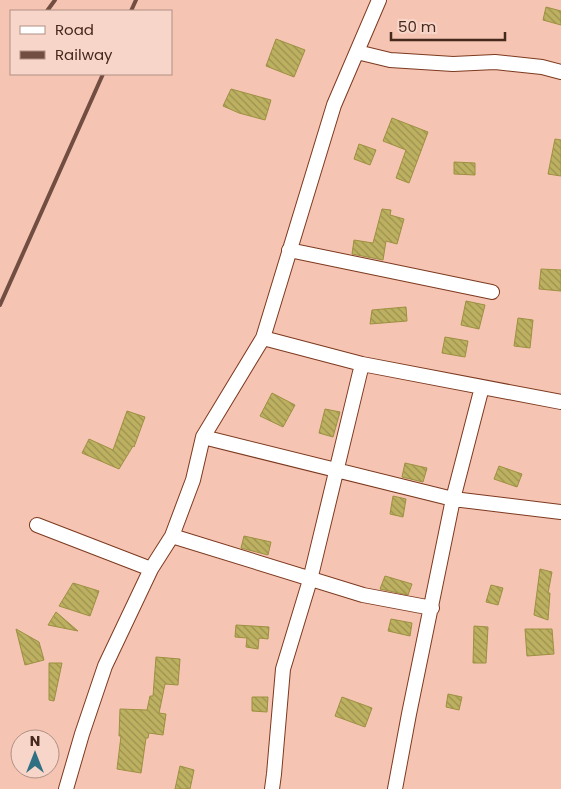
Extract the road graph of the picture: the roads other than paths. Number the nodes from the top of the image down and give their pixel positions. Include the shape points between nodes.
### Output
1 (379, 0) edge
2 (357, 52) junction
3 (561, 72) edge
4 (289, 250) junction
5 (492, 292) dead end
6 (263, 338) junction
7 (362, 364) junction
8 (482, 387) junction
9 (561, 402) edge
10 (203, 437) junction
11 (338, 471) junction
12 (453, 499) junction
13 (561, 512) edge
14 (37, 525) dead end
15 (172, 536) junction
16 (151, 569) junction
17 (310, 580) junction
18 (432, 608) junction
19 (66, 789) edge
20 (272, 789) edge
21 (395, 789) edge

1 - 2 street
2 - 3 street via 398,60 453,64 495,62
2 - 4 street via 334,105
4 - 5 street
4 - 6 street
6 - 7 street
6 - 10 street
7 - 8 street
7 - 11 street
8 - 9 street
8 - 12 street
10 - 11 street
10 - 15 street via 194,480
11 - 12 street
11 - 17 street
12 - 13 street
12 - 18 street
14 - 16 street
15 - 16 street
15 - 17 street
16 - 19 street via 105,666
17 - 18 street via 363,595
17 - 20 street via 283,669
18 - 21 street

